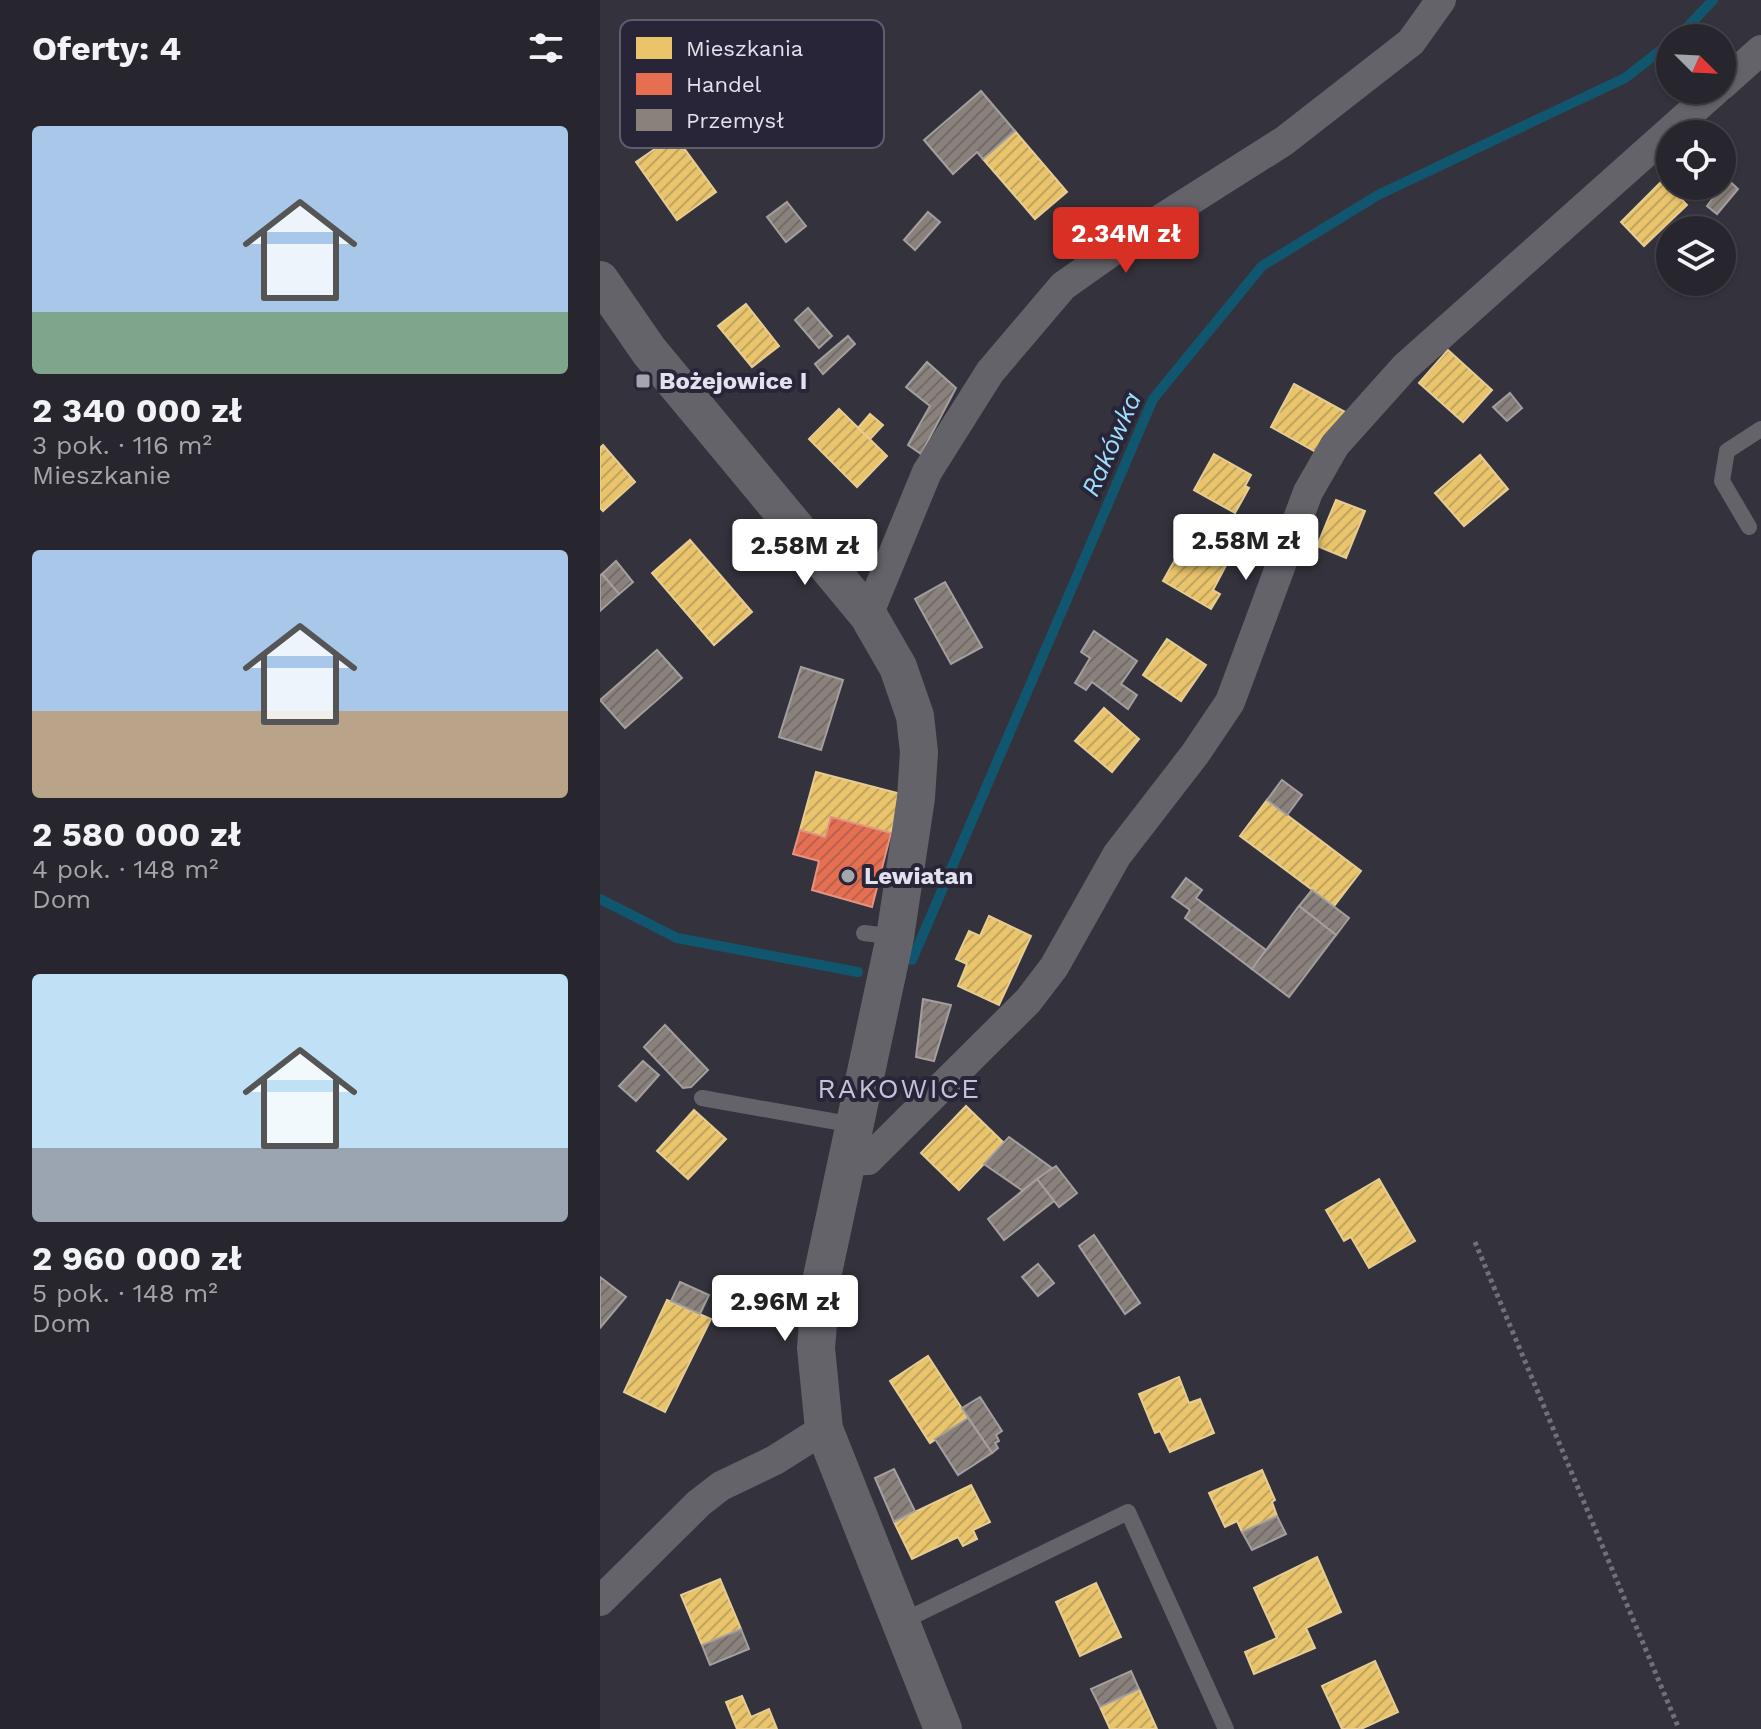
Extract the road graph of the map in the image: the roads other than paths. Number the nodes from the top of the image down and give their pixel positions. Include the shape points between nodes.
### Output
1 (1441, 0) edge
2 (1761, 50) edge
3 (1736, 72) edge
4 (1700, 104) edge
5 (600, 280) edge
6 (1761, 429) edge
7 (1749, 527) dead end
8 (868, 615) junction
9 (702, 1098) dead end
10 (850, 1143) junction
11 (824, 1429) junction
12 (600, 1601) edge
13 (900, 1623) junction
14 (943, 1729) edge
15 (1226, 1729) edge

1 - 8 street via 1411,42 1284,141 1063,286 990,372 927,472
2 - 3 street
4 - 10 street via 1405,367 1335,445 1308,492 1230,702 1117,855 1054,967 1028,1001 868,1160
5 - 8 street via 659,362
6 - 7 lane via 1727,451 1722,481
8 - 10 street via 898,667 915,716 919,752 916,798 879,935
9 - 10 lane
10 - 11 street via 822,1277 816,1348
11 - 12 street via 721,1486
11 - 13 street
13 - 14 street
13 - 15 lane via 1128,1512

